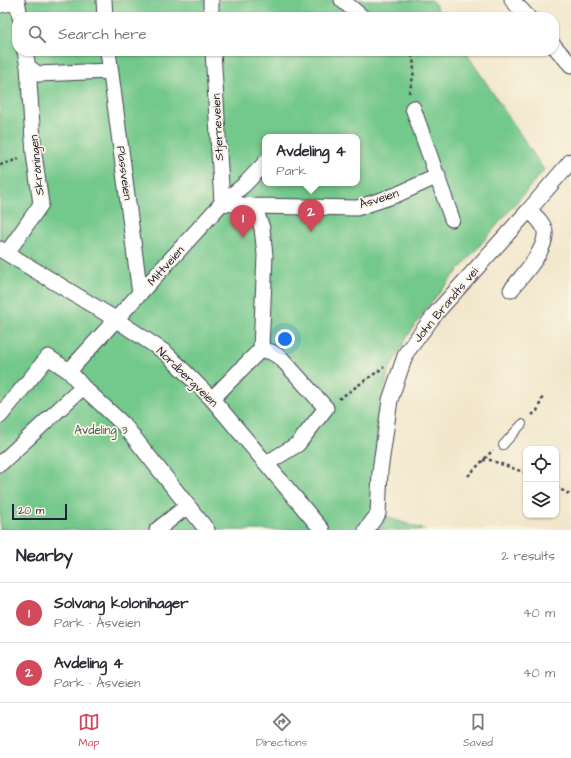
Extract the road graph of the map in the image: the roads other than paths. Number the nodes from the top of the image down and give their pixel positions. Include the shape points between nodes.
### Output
1 (104, 0) edge
2 (210, 0) edge
3 (342, 0) edge
4 (512, 0) edge
5 (17, 1) edge
6 (0, 5) edge
7 (19, 12) edge
8 (105, 12) edge
9 (211, 12) edge
10 (356, 12) edge
11 (523, 12) edge
12 (559, 52) edge
13 (26, 56) edge
14 (108, 56) edge
15 (213, 56) edge
16 (571, 65) edge
17 (28, 67) junction
18 (110, 71) junction
19 (413, 108) road end
20 (571, 161) edge
21 (262, 166) edge
22 (438, 176) junction
23 (222, 203) junction
24 (254, 206) junction
25 (529, 210) junction
26 (452, 219) dead end
27 (4, 251) edge
28 (511, 290) dead end
29 (140, 294) junction
30 (116, 320) junction
31 (260, 350) junction
32 (69, 371) junction
33 (83, 387) junction
34 (212, 399) junction
35 (0, 416) edge
36 (522, 424) dead end
37 (504, 444) dead end
38 (267, 463) junction
39 (0, 464) edge
40 (187, 506) junction
41 (157, 530) edge
42 (207, 530) edge
43 (322, 530) edge
44 (366, 530) edge

1 - 8 street
2 - 9 street
3 - 10 street
4 - 11 street
5 - 6 street
5 - 7 street
12 - 16 street
13 - 17 street, Skråningen
14 - 18 street, Plassveien
15 - 23 street, Stjerneveien
17 - 18 street via 38,74
17 - 27 street, Skråningen via 34,154 41,204
18 - 29 street, Plassveien
19 - 22 street
20 - 25 street, John Brandts vei
21 - 23 street, Mittveien
22 - 24 street, Åsveien via 396,195 357,208
22 - 26 street
23 - 24 street, Åsveien
23 - 29 street, Mittveien
24 - 31 street via 262,228 265,255
25 - 28 street via 540,221 545,233 544,239 541,252
25 - 44 street, John Brandts vei via 436,312 406,353 390,400 380,471 378,514
27 - 30 street, Nordbergveien
29 - 30 street, Mittveien
30 - 32 street, Mittveien
30 - 34 street, Nordbergveien via 166,353
31 - 34 street
31 - 38 street via 271,352 281,358 326,408 298,444
32 - 33 street
32 - 35 street via 48,357
33 - 39 street
33 - 40 street via 124,425
34 - 38 street, Nordbergveien
36 - 37 lane
38 - 43 street, Nordbergveien
40 - 41 street
40 - 42 street

